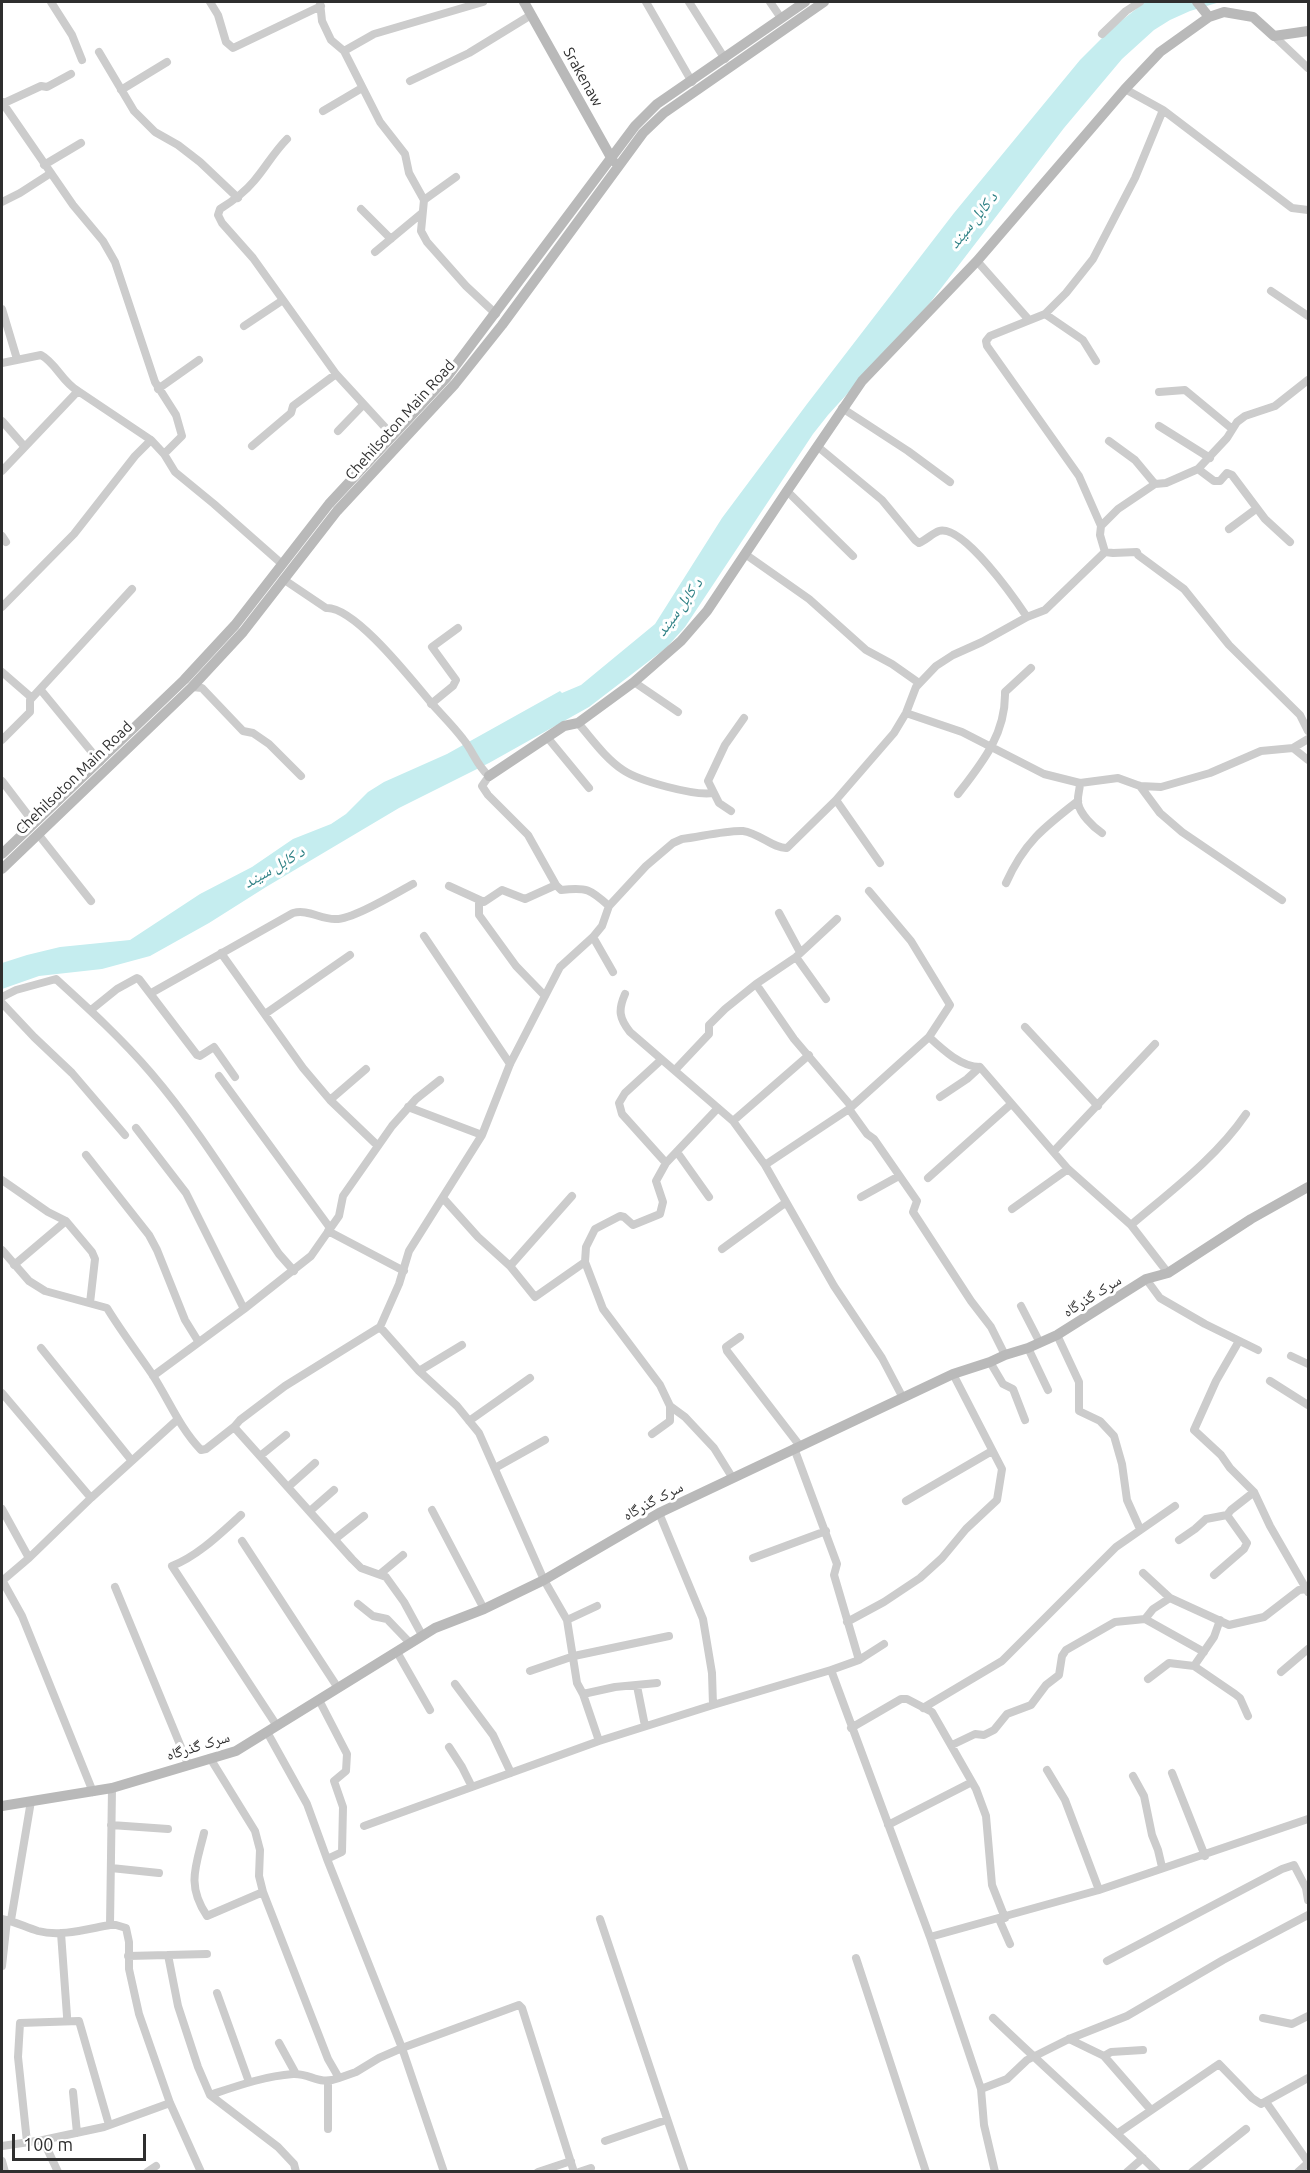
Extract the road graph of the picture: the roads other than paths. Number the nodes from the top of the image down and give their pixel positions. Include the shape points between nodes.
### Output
1 (51, 2) edge
2 (210, 2) edge
3 (483, 2) edge
4 (524, 2) edge
5 (646, 2) edge
6 (689, 2) edge
7 (770, 2) edge
8 (805, 2) edge
9 (824, 2) edge
10 (1140, 2) edge
11 (320, 4) edge
12 (1203, 9) edge
13 (531, 15) junction
14 (781, 18) junction
15 (1308, 31) edge
16 (1102, 34) dead end
17 (1274, 36) junction
18 (344, 51) junction
19 (99, 52) dead end
20 (725, 58) junction
21 (82, 60) dead end
22 (167, 62) dead end
23 (1308, 68) edge
24 (71, 74) dead end
25 (410, 81) dead end
26 (692, 82) junction
27 (362, 88) junction
28 (1125, 89) junction
29 (121, 90) junction
30 (2, 103) edge
31 (1163, 110) junction
32 (323, 111) dead end
33 (287, 139) dead end
34 (81, 143) dead end
35 (614, 162) junction
36 (44, 165) junction
37 (51, 173) junction
38 (456, 177) dead end
39 (238, 198) junction
40 (424, 200) junction
41 (2, 202) edge
42 (361, 208) dead end
43 (1308, 210) edge
44 (422, 213) junction
45 (391, 239) junction
46 (375, 252) dead end
47 (977, 261) junction
48 (1271, 291) dead end
49 (283, 300) junction
50 (2, 309) edge
51 (496, 314) junction
52 (1045, 314) junction
53 (1308, 316) edge
54 (1029, 320) junction
55 (244, 326) dead end
56 (17, 359) junction
57 (199, 360) dead end
58 (1096, 361) dead end
59 (2, 363) edge
60 (336, 374) junction
61 (1308, 380) edge
62 (158, 389) junction
63 (78, 391) junction
64 (1160, 392) dead end
65 (363, 405) junction
66 (842, 408) junction
67 (2, 421) edge
68 (1159, 426) dead end
69 (1231, 428) junction
70 (338, 430) dead end
71 (393, 436) junction
72 (151, 440) junction
73 (1109, 441) dead end
74 (24, 446) junction
75 (252, 446) dead end
76 (818, 446) junction
77 (164, 454) junction
78 (1210, 458) junction
79 (1198, 469) junction
80 (2, 471) edge
81 (950, 482) dead end
82 (1155, 484) junction
83 (787, 490) junction
84 (1256, 509) junction
85 (1101, 526) junction
86 (1229, 529) dead end
87 (1290, 542) dead end
88 (1105, 552) junction
89 (745, 554) junction
90 (853, 556) dead end
91 (282, 564) junction
92 (283, 579) junction
93 (132, 589) dead end
94 (2, 607) edge
95 (1027, 617) junction
96 (458, 628) dead end
97 (1031, 668) dead end
98 (2, 672) edge
99 (633, 682) junction
100 (919, 684) junction
101 (192, 687) junction
102 (40, 689) junction
103 (33, 698) junction
104 (431, 704) junction
105 (678, 712) dead end
106 (906, 713) junction
107 (744, 718) dead end
108 (578, 723) junction
109 (1308, 731) edge
110 (547, 737) junction
111 (1308, 739) edge
112 (2, 741) edge
113 (992, 748) junction
114 (1293, 748) junction
115 (1308, 760) edge
116 (100, 762) junction
117 (486, 773) junction
118 (301, 776) dead end
119 (2, 781) edge
120 (1080, 783) junction
121 (1140, 786) junction
122 (589, 788) dead end
123 (712, 793) junction
124 (958, 794) dead end
125 (836, 800) junction
126 (1078, 801) junction
127 (730, 811) dead end
128 (34, 823) junction
129 (1102, 833) dead end
130 (38, 834) junction
131 (2, 854) edge
132 (880, 863) dead end
133 (2, 869) edge
134 (413, 884) dead end
135 (1006, 884) dead end
136 (556, 885) junction
137 (449, 886) dead end
138 (869, 891) dead end
139 (479, 900) junction
140 (1282, 900) dead end
141 (92, 901) dead end
142 (609, 906) junction
143 (779, 913) dead end
144 (837, 920) dead end
145 (424, 936) dead end
146 (593, 937) junction
147 (221, 953) junction
148 (350, 955) dead end
149 (798, 955) junction
150 (612, 972) dead end
151 (756, 984) junction
152 (153, 992) dead end
153 (625, 994) dead end
154 (545, 996) junction
155 (2, 997) edge
156 (826, 999) dead end
157 (2, 1003) edge
158 (91, 1010) junction
159 (264, 1014) junction
160 (1024, 1027) dead end
161 (929, 1037) junction
162 (1155, 1044) dead end
163 (809, 1055) junction
164 (661, 1060) junction
165 (510, 1064) junction
166 (980, 1067) junction
167 (366, 1069) dead end
168 (675, 1070) junction
169 (219, 1076) dead end
170 (235, 1077) dead end
171 (440, 1080) dead end
172 (940, 1097) dead end
173 (330, 1100) junction
174 (1011, 1104) junction
175 (1098, 1106) junction
176 (408, 1107) junction
177 (718, 1108) junction
178 (850, 1108) junction
179 (1246, 1114) dead end
180 (733, 1121) junction
181 (136, 1128) dead end
182 (125, 1135) dead end
183 (482, 1135) junction
184 (378, 1146) junction
185 (1054, 1151) junction
186 (677, 1152) junction
187 (86, 1155) dead end
188 (666, 1163) junction
189 (765, 1165) junction
190 (1068, 1169) junction
191 (899, 1176) junction
192 (928, 1178) dead end
193 (2, 1180) edge
194 (1308, 1187) edge
195 (572, 1196) dead end
196 (709, 1197) dead end
197 (861, 1197) dead end
198 (443, 1198) junction
199 (785, 1203) junction
200 (1012, 1209) dead end
201 (66, 1221) junction
202 (1131, 1225) junction
203 (329, 1230) junction
204 (722, 1249) dead end
205 (2, 1250) edge
206 (585, 1262) junction
207 (14, 1265) junction
208 (510, 1266) junction
209 (294, 1271) junction
210 (404, 1271) junction
211 (1168, 1273) junction
212 (1146, 1279) junction
213 (90, 1303) junction
214 (1021, 1306) dead end
215 (244, 1309) junction
216 (380, 1327) junction
217 (1057, 1335) junction
218 (740, 1337) dead end
219 (198, 1341) junction
220 (1239, 1341) junction
221 (1040, 1343) junction
222 (462, 1345) dead end
223 (41, 1348) dead end
224 (1028, 1348) junction
225 (1258, 1350) dead end
226 (1005, 1355) junction
227 (1292, 1356) dead end
228 (990, 1362) junction
229 (1308, 1364) edge
230 (419, 1371) junction
231 (953, 1374) junction
232 (153, 1376) junction
233 (530, 1378) dead end
234 (1270, 1381) dead end
235 (1048, 1390) dead end
236 (2, 1393) edge
237 (903, 1398) junction
238 (1308, 1405) edge
239 (670, 1406) junction
240 (177, 1420) junction
241 (1025, 1420) dead end
242 (469, 1421) junction
243 (234, 1427) junction
244 (652, 1434) dead end
245 (286, 1435) dead end
246 (545, 1440) dead end
247 (797, 1447) junction
248 (992, 1451) junction
249 (260, 1456) junction
250 (132, 1461) junction
251 (315, 1463) dead end
252 (495, 1468) junction
253 (732, 1477) junction
254 (288, 1487) junction
255 (334, 1490) dead end
256 (1254, 1492) junction
257 (91, 1498) junction
258 (906, 1501) dead end
259 (1176, 1506) dead end
260 (2, 1509) edge
261 (432, 1510) dead end
262 (310, 1511) junction
263 (659, 1513) junction
264 (241, 1515) dead end
265 (1227, 1515) junction
266 (364, 1516) dead end
267 (1140, 1529) junction
268 (826, 1531) junction
269 (335, 1539) junction
270 (1179, 1540) dead end
271 (242, 1541) dead end
272 (403, 1556) dead end
273 (29, 1558) junction
274 (753, 1558) dead end
275 (1143, 1573) dead end
276 (380, 1574) junction
277 (1214, 1575) dead end
278 (544, 1580) junction
279 (2, 1581) edge
280 (115, 1587) dead end
281 (1308, 1590) edge
282 (1170, 1598) junction
283 (358, 1604) dead end
284 (597, 1606) dead end
285 (484, 1609) junction
286 (1145, 1619) junction
287 (567, 1620) junction
288 (1220, 1620) junction
289 (847, 1622) junction
290 (422, 1635) junction
291 (669, 1636) dead end
292 (410, 1643) junction
293 (884, 1644) dead end
294 (1308, 1649) edge
295 (397, 1652) junction
296 (1204, 1652) junction
297 (574, 1656) junction
298 (859, 1660) junction
299 (1194, 1666) junction
300 (831, 1670) junction
301 (530, 1671) dead end
302 (1281, 1672) dead end
303 (1148, 1679) dead end
304 (657, 1683) dead end
305 (455, 1684) dead end
306 (637, 1686) junction
307 (338, 1688) junction
308 (583, 1694) junction
309 (320, 1700) junction
310 (714, 1705) junction
311 (923, 1708) junction
312 (430, 1710) dead end
313 (1248, 1716) dead end
314 (645, 1726) junction
315 (851, 1728) junction
316 (272, 1729) junction
317 (599, 1741) junction
318 (952, 1745) junction
319 (448, 1747) dead end
320 (210, 1758) junction
321 (188, 1764) junction
322 (1047, 1770) dead end
323 (511, 1773) junction
324 (1172, 1773) dead end
325 (1133, 1776) dead end
326 (972, 1782) junction
327 (472, 1787) junction
328 (112, 1788) junction
329 (93, 1792) junction
330 (32, 1802) junction
331 (2, 1806) edge
332 (1308, 1819) edge
333 (111, 1825) junction
334 (888, 1825) junction
335 (364, 1826) dead end
336 (168, 1829) dead end
337 (204, 1833) dead end
338 (1205, 1856) junction
339 (327, 1858) junction
340 (1162, 1867) junction
341 (111, 1868) junction
342 (159, 1873) dead end
343 (1099, 1890) junction
344 (263, 1892) junction
345 (1308, 1900) edge
346 (1308, 1916) edge
347 (1002, 1918) junction
348 (6, 1919) edge
349 (600, 1919) dead end
350 (110, 1925) junction
351 (61, 1933) junction
352 (930, 1937) junction
353 (1010, 1944) dead end
354 (207, 1954) dead end
355 (168, 1955) junction
356 (128, 1956) junction
357 (856, 1958) dead end
358 (1107, 1961) dead end
359 (2, 1966) edge
360 (217, 1994) dead end
361 (67, 2016) dead end
362 (1308, 2016) edge
363 (993, 2018) dead end
364 (1263, 2018) dead end
365 (1069, 2039) junction
366 (279, 2043) dead end
367 (402, 2048) junction
368 (1143, 2050) dead end
369 (1104, 2056) junction
370 (1034, 2058) junction
371 (296, 2074) junction
372 (339, 2078) junction
373 (1308, 2078) edge
374 (249, 2082) junction
375 (328, 2082) junction
376 (981, 2089) junction
377 (73, 2092) dead end
378 (210, 2095) junction
379 (1266, 2102) junction
380 (170, 2103) junction
381 (1151, 2110) junction
382 (666, 2120) junction
383 (109, 2125) junction
384 (328, 2129) dead end
385 (1246, 2129) dead end
386 (77, 2133) junction
387 (1118, 2133) junction
388 (43, 2140) junction
389 (605, 2141) dead end
390 (27, 2142) junction
391 (2, 2146) edge
392 (1143, 2158) junction
393 (2, 2161) edge
394 (571, 2161) junction
395 (1308, 2163) edge
396 (156, 2166) dead end
397 (591, 2168) dead end
398 (5, 2172) edge
399 (58, 2172) edge
400 (147, 2172) edge
401 (201, 2172) edge
402 (296, 2172) edge
403 (444, 2172) edge
404 (538, 2172) edge
405 (574, 2172) edge
406 (579, 2172) edge
407 (685, 2172) edge
408 (927, 2172) edge
409 (995, 2172) edge
410 (1127, 2172) edge
411 (1156, 2172) edge
412 (1192, 2172) edge
413 (1298, 2172) edge

1 - 21 street
2 - 11 street via 226,42 233,48
3 - 18 street via 374,34
4 - 13 street, Srakenaw
5 - 26 street
6 - 20 street
7 - 14 street
8 - 14 street, Chehilsoton Main Road
9 - 35 street, Chehilsoton Main Road via 664,113
10 - 16 street
11 - 18 street via 322,21 331,40
12 - 17 street via 1253,18
12 - 28 street
13 - 25 street via 470,53
13 - 35 street, Srakenaw
14 - 20 street, Chehilsoton Main Road
15 - 17 street
17 - 23 street
18 - 27 street
19 - 29 street
20 - 26 street, Chehilsoton Main Road
22 - 29 street
24 - 30 street
26 - 35 street, Chehilsoton Main Road via 657,104 635,126
27 - 32 street
27 - 40 street via 380,122 405,154 409,173
28 - 31 street
28 - 47 street
29 - 39 street via 134,111 156,132 178,145
30 - 36 street
31 - 43 street via 1292,208
31 - 52 street via 1135,178 1093,259
33 - 39 street
34 - 36 street
35 - 51 street, Chehilsoton Main Road
35 - 92 street, Chehilsoton Main Road via 502,325 455,384 337,511
36 - 37 street
37 - 41 street
37 - 62 street via 115,262
38 - 40 street
39 - 49 street via 220,209 218,215
40 - 44 street
42 - 45 street
44 - 45 street
44 - 51 street via 422,231 427,242
45 - 46 street
47 - 54 street
47 - 66 street via 862,381
48 - 53 street
49 - 55 street
49 - 60 street
50 - 56 street
51 - 71 street, Chehilsoton Main Road via 447,377
52 - 54 street
52 - 58 street via 1083,340
54 - 85 street via 990,336 987,346 1078,476
56 - 59 street
56 - 63 street via 44,356
57 - 62 street
60 - 65 street
60 - 75 street via 293,406 291,413
61 - 69 street via 1275,406 1245,416
62 - 77 street via 176,415 182,436
63 - 72 street
63 - 74 street
64 - 69 street via 1185,390
65 - 70 street
65 - 71 street
66 - 76 street
66 - 81 street
67 - 74 street
68 - 78 street
69 - 78 street
71 - 91 street, Chehilsoton Main Road via 329,504
72 - 77 street
72 - 94 street via 74,534
73 - 82 street via 1135,460
74 - 80 street
76 - 83 street
76 - 95 street via 882,500 919,543 939,531 960,537 1002,580
77 - 91 street via 175,472
78 - 79 street
79 - 82 street
79 - 84 street via 1214,481 1220,481 1227,473 1232,476
82 - 85 street
83 - 89 street
83 - 90 street
84 - 86 street
84 - 87 street
85 - 88 street
88 - 95 street via 1045,610
88 - 109 street via 1137,552 1184,589 1229,645 1300,715
89 - 99 street via 707,611 681,641
89 - 100 street via 809,599 866,650
91 - 116 street, Chehilsoton Main Road via 235,625
92 - 101 street, Chehilsoton Main Road via 243,632
92 - 104 street via 326,608 333,607 347,616 387,651
93 - 102 street
95 - 100 street via 953,655
96 - 104 street via 432,647 456,680
97 - 113 street via 1005,692 1001,724
98 - 103 street
99 - 105 street
99 - 108 street
100 - 106 street
101 - 118 street via 202,688 243,731 269,744
101 - 130 street, Chehilsoton Main Road
102 - 103 street
102 - 116 street
103 - 112 street via 30,712
104 - 117 street via 465,740
106 - 113 street via 962,732
106 - 125 street via 894,733
107 - 123 street via 711,773 708,781
108 - 110 street via 564,726
108 - 123 street via 624,771 701,795
110 - 117 street
110 - 122 street
111 - 114 street
113 - 120 street via 1044,774
113 - 124 street
114 - 115 street
114 - 121 street via 1261,751 1210,773 1161,787
116 - 128 street, Chehilsoton Main Road
117 - 136 street via 482,786 528,835
119 - 128 street
120 - 121 street via 1118,778
120 - 126 street
121 - 140 street via 1160,813 1182,832
123 - 127 street
125 - 132 street
125 - 142 street via 787,848 742,831 673,843
126 - 129 street via 1094,828
126 - 135 street via 1026,846
128 - 131 street, Chehilsoton Main Road
130 - 133 street, Chehilsoton Main Road
130 - 141 street
134 - 147 street via 337,919 302,911 293,913
136 - 139 street via 525,899 502,890 484,902
136 - 142 street via 561,890 581,887 592,891
137 - 139 street
138 - 161 street via 911,941 950,1005
139 - 154 street via 479,915 516,966
142 - 146 street
143 - 149 street
144 - 149 street
145 - 165 street
146 - 150 street
146 - 154 street via 560,968
147 - 152 street
147 - 159 street
148 - 159 street
149 - 151 street
149 - 156 street
151 - 163 street
151 - 168 street via 709,1025 709,1034
153 - 164 street via 620,1017 630,1032
154 - 165 street
155 - 158 street via 56,979
157 - 182 street via 72,1073
158 - 170 street via 137,978 197,1055 214,1047
158 - 209 street via 166,1092
159 - 173 street
160 - 175 street
161 - 166 street via 949,1054 972,1067
161 - 178 street
162 - 175 street
163 - 178 street
163 - 180 street
164 - 168 street
164 - 188 street via 624,1093 619,1103 622,1114
165 - 183 street
166 - 172 street
166 - 174 street
167 - 173 street
168 - 177 street
169 - 203 street
171 - 176 street
173 - 184 street
174 - 185 street
174 - 192 street
175 - 185 street
176 - 183 street
176 - 184 street
177 - 180 street
177 - 186 street
178 - 189 street
178 - 191 street
179 - 202 street via 1212,1155
180 - 189 street
181 - 215 street via 186,1193
183 - 198 street
184 - 203 street via 343,1196 339,1216
185 - 190 street
186 - 188 street
186 - 196 street
187 - 219 street via 149,1236
188 - 206 street via 656,1181 663,1202 660,1214 633,1225 620,1216 595,1229 586,1247
189 - 199 street
190 - 200 street
190 - 202 street
191 - 197 street
191 - 226 street via 917,1201 913,1212 991,1327
193 - 201 street
194 - 211 street, سرک گذرگاه
195 - 208 street
198 - 208 street
198 - 210 street via 409,1251
199 - 204 street
199 - 237 street
201 - 207 street
201 - 213 street via 95,1259
202 - 211 street
203 - 209 street via 311,1256
203 - 210 street
205 - 207 street
206 - 208 street via 535,1297
206 - 239 street via 603,1309 660,1385
207 - 213 street via 29,1281 45,1290
209 - 215 street
210 - 216 street
211 - 212 street, سرک گذرگاه
212 - 217 street, سرک گذرگاه
212 - 220 street via 1160,1298
213 - 232 street via 107,1308
214 - 221 street
215 - 219 street
216 - 230 street
216 - 243 street via 285,1386
217 - 221 street, سرک گذرگاه
217 - 267 street via 1079,1382 1079,1411 1100,1420 1114,1436 1127,1500
218 - 247 street via 726,1348
219 - 232 street
220 - 225 street
220 - 256 street via 1194,1430
221 - 224 street, سرک گذرگاه
222 - 230 street
223 - 250 street
224 - 226 street, سرک گذرگاه
224 - 235 street
226 - 228 street, سرک گذرگاه
227 - 229 street
228 - 231 street, سرک گذرگاه
228 - 241 street via 1003,1384 1013,1389
230 - 242 street
231 - 237 street, سرک گذرگاه
231 - 248 street
232 - 240 street
233 - 242 street
234 - 238 street
236 - 257 street
237 - 247 street, سرک گذرگاه
239 - 244 street via 670,1421
239 - 253 street via 714,1448
240 - 243 street via 201,1450
240 - 250 street
242 - 252 street
243 - 249 street
245 - 249 street
246 - 252 street
247 - 253 street, سرک گذرگاه
247 - 268 street
248 - 258 street
248 - 289 street via 1002,1469 997,1500 920,1578
249 - 254 street
250 - 257 street
251 - 254 street
252 - 278 street
253 - 263 street, سرک گذرگاه
254 - 262 street
255 - 262 street
256 - 265 street
256 - 281 street
257 - 273 street
259 - 267 street
260 - 273 street
261 - 285 street
262 - 269 street
263 - 278 street, سرک گذرگاه
263 - 310 street via 703,1619
264 - 316 street via 211,1541 172,1566
265 - 270 street via 1206,1519
265 - 277 street via 1246,1543
266 - 269 street
267 - 311 street via 1116,1547 1002,1661
268 - 274 street
268 - 289 street via 837,1564 834,1575
269 - 276 street via 361,1568
271 - 307 street
272 - 276 street
273 - 279 street
275 - 282 street
276 - 290 street via 393,1584
278 - 285 street, سرک گذرگاه
278 - 287 street
279 - 329 street via 22,1616
280 - 321 street
281 - 288 street via 1299,1590 1264,1617 1229,1625
282 - 286 street
282 - 288 street
283 - 292 street via 373,1616 387,1619
284 - 287 street
285 - 290 street, سرک گذرگاه
286 - 296 street
286 - 318 street via 1115,1622 1066,1650 1059,1675 1030,1705 1007,1714 990,1733 975,1734
287 - 297 street
288 - 296 street
289 - 298 street
290 - 292 street, سرک گذرگاه
291 - 297 street
292 - 295 street, سرک گذرگاه
293 - 298 street
294 - 302 street
295 - 307 street, سرک گذرگاه
295 - 312 street
296 - 299 street
297 - 301 street
297 - 308 street via 577,1683
298 - 300 street
299 - 303 street via 1169,1663
299 - 313 street via 1240,1698
300 - 310 street
300 - 315 street
304 - 306 street
305 - 323 street via 493,1735
306 - 308 street
306 - 314 street
307 - 309 street, سرک گذرگاه
308 - 317 street
309 - 316 street, سرک گذرگاه
309 - 339 street via 348,1758 346,1771 334,1781 343,1807 342,1852
310 - 314 street
311 - 315 street via 901,1699
311 - 318 street via 932,1712
314 - 317 street
315 - 334 street
316 - 320 street, سرک گذرگاه via 236,1751
316 - 339 street
317 - 323 street
318 - 326 street
319 - 327 street
320 - 321 street, سرک گذرگاه
320 - 344 street via 255,1831
321 - 328 street, سرک گذرگاه
322 - 343 street via 1065,1800
323 - 327 street
324 - 338 street
325 - 340 street via 1144,1796
326 - 334 street
326 - 347 street via 986,1816 992,1885
327 - 335 street
328 - 329 street, سرک گذرگاه
328 - 333 street
329 - 330 street, سرک گذرگاه
330 - 331 street, سرک گذرگاه
330 - 348 street
332 - 338 street
333 - 336 street
333 - 341 street
334 - 352 street
337 - 344 street via 193,1885 207,1916
338 - 340 street
339 - 367 street
340 - 343 street
341 - 342 street
341 - 350 street
343 - 347 street
344 - 372 street
345 - 358 street via 1294,1865
346 - 365 street via 1126,2016
347 - 352 street
347 - 353 street
348 - 351 street via 38,1931
348 - 359 street
349 - 382 street
350 - 351 street
350 - 356 street via 126,1928
351 - 361 street
352 - 376 street
354 - 355 street
355 - 356 street
355 - 378 street via 178,2006
356 - 380 street via 140,2014
357 - 408 street
360 - 374 street
362 - 364 street via 1292,2024
363 - 370 street
365 - 369 street
365 - 370 street
366 - 371 street
367 - 372 street
367 - 394 street via 519,2005
367 - 403 street
368 - 369 street
369 - 381 street
370 - 376 street via 1007,2079
370 - 387 street
371 - 374 street
371 - 375 street
372 - 375 street
373 - 379 street
374 - 378 street
375 - 384 street
376 - 409 street via 984,2125
377 - 386 street
378 - 402 street via 278,2147 294,2164
379 - 381 street via 1261,2104 1251,2098 1219,2064
379 - 395 street
380 - 383 street
380 - 401 street
381 - 387 street
382 - 389 street
382 - 407 street
383 - 386 street
383 - 390 street via 79,2021 20,2023 18,2057
385 - 412 street
386 - 388 street
387 - 392 street
388 - 390 street
388 - 399 street
390 - 391 street
392 - 410 street
392 - 411 street
393 - 398 street
394 - 404 street
394 - 405 street
395 - 413 street
396 - 400 street
397 - 406 street

